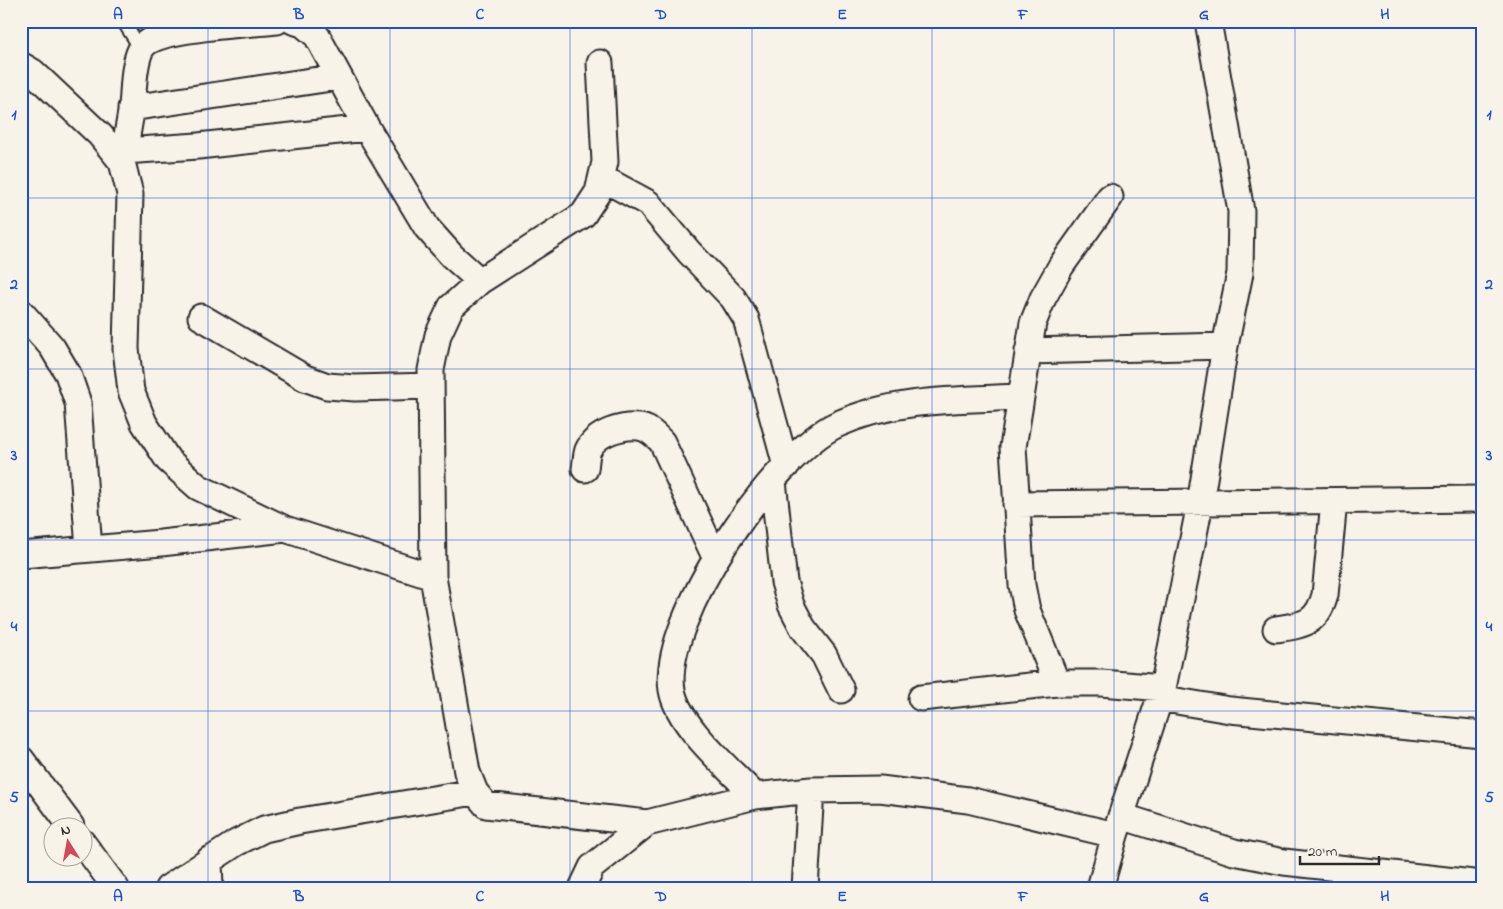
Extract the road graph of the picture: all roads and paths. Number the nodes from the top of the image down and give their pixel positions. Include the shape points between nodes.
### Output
1 (123, 21) edge
2 (277, 21) edge
3 (293, 21) edge
4 (1208, 21) edge
5 (142, 49) junction
6 (600, 63) dead end
7 (21, 65) edge
8 (338, 77) junction
9 (132, 108) junction
10 (367, 128) junction
11 (123, 157) junction
12 (602, 178) junction
13 (1110, 197) dead end
14 (480, 281) junction
15 (21, 312) edge
16 (201, 317) dead end
17 (1226, 346) junction
18 (1028, 351) junction
19 (431, 386) junction
20 (1020, 397) junction
21 (585, 469) dead end
22 (780, 473) junction
23 (1482, 499) edge
24 (1334, 501) junction
25 (1016, 504) junction
26 (1200, 504) junction
27 (285, 529) junction
28 (89, 549) junction
29 (21, 555) edge
30 (716, 559) junction
31 (433, 577) junction
32 (1276, 629) dead end
33 (1057, 683) junction
34 (841, 690) dead end
35 (1161, 693) junction
36 (921, 698) dead end
37 (1482, 734) edge
38 (21, 759) edge
39 (811, 790) junction
40 (475, 792) junction
41 (755, 796) junction
42 (64, 816) edge
43 (647, 823) junction
44 (1118, 825) junction
45 (92, 856) edge
46 (209, 860) junction
47 (1482, 884) edge
48 (116, 888) edge
49 (168, 888) edge
50 (210, 888) edge
51 (582, 888) edge
52 (805, 888) edge
53 (1100, 888) edge

1 - 5 lane
2 - 5 street via 163,35 149,40
3 - 8 street via 303,24 317,36
4 - 17 street via 1240,211 1240,273
5 - 9 street
6 - 12 street via 605,162
7 - 11 street via 33,72
8 - 9 street
8 - 10 street
9 - 11 street
10 - 11 street
10 - 14 street via 427,228
11 - 27 street via 130,194 126,349 131,391 144,423 168,460 198,487
12 - 14 street via 598,192 583,215
12 - 22 street via 648,204 688,252 733,298 746,319
13 - 18 street via 1061,266 1043,298 1033,323
14 - 19 street via 451,308 438,335
15 - 28 street via 52,346 68,374 78,403
16 - 19 street via 305,378 327,386
17 - 18 street
17 - 26 street
18 - 20 street
19 - 31 street
20 - 22 street via 928,402 875,410 836,424 802,449
20 - 25 street via 1013,447
21 - 30 street via 588,451 603,435 626,428 640,427 650,431 662,442
22 - 30 street via 746,512
22 - 34 street via 784,582 803,628 824,655
23 - 24 street
24 - 26 street
24 - 32 street via 1321,610 1311,621
25 - 26 street
25 - 33 street via 1026,610
26 - 35 street
27 - 28 street
27 - 31 street
28 - 29 street
30 - 41 street via 681,630 671,665 672,690 688,726
31 - 40 street via 467,772
33 - 35 street via 1101,682
33 - 36 street
35 - 37 street via 1230,710
35 - 44 street
38 - 42 street
39 - 41 street
39 - 44 street via 880,789
39 - 52 street
40 - 43 street via 486,805
40 - 46 street via 264,829
41 - 43 street
43 - 51 street via 592,867
44 - 47 street via 1284,862
44 - 53 street
45 - 48 street
46 - 49 street
46 - 50 street

